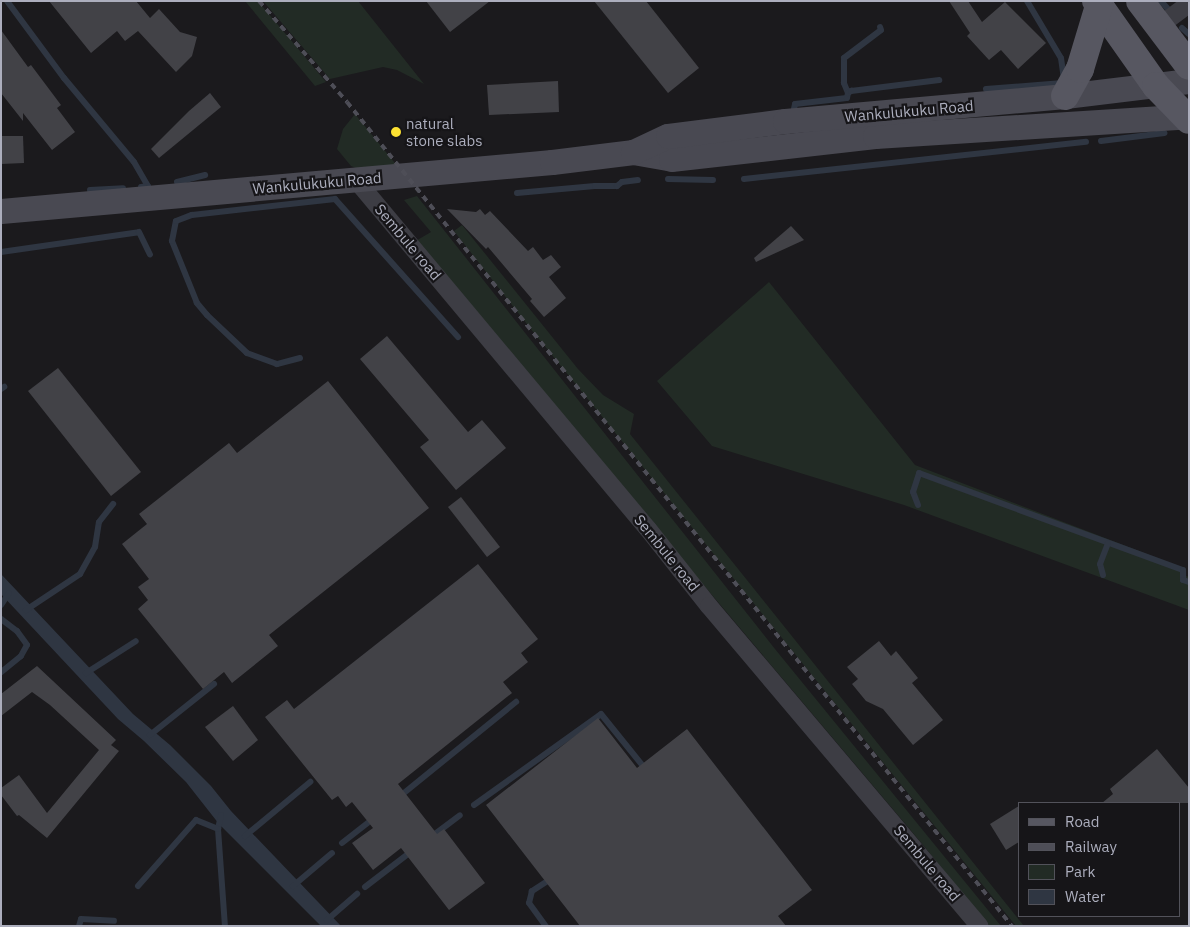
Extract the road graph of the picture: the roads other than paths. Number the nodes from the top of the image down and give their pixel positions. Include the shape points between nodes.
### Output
1 (1140, 1) edge
2 (1098, 4) edge
3 (1189, 4) edge
4 (1161, 30) junction
5 (1189, 45) edge
6 (1189, 66) edge
7 (1189, 81) edge
8 (1156, 86) junction
9 (1065, 96) junction
10 (1187, 117) edge
11 (633, 152) junction
12 (356, 180) junction
13 (1, 211) edge
14 (979, 926) edge

1 - 4 main road
2 - 8 main road
2 - 9 main road via 1080,69
3 - 4 street
4 - 5 main road
4 - 6 main road
7 - 8 main road, Wankulukuku Road
8 - 9 main road, Wankulukuku Road
8 - 10 main road
9 - 11 main road, Wankulukuku Road via 785,121 668,136
10 - 11 main road, Wankulukuku Road via 875,136 671,159
11 - 12 main road, Wankulukuku Road
12 - 13 main road, Wankulukuku Road
12 - 14 street, Sembule road

